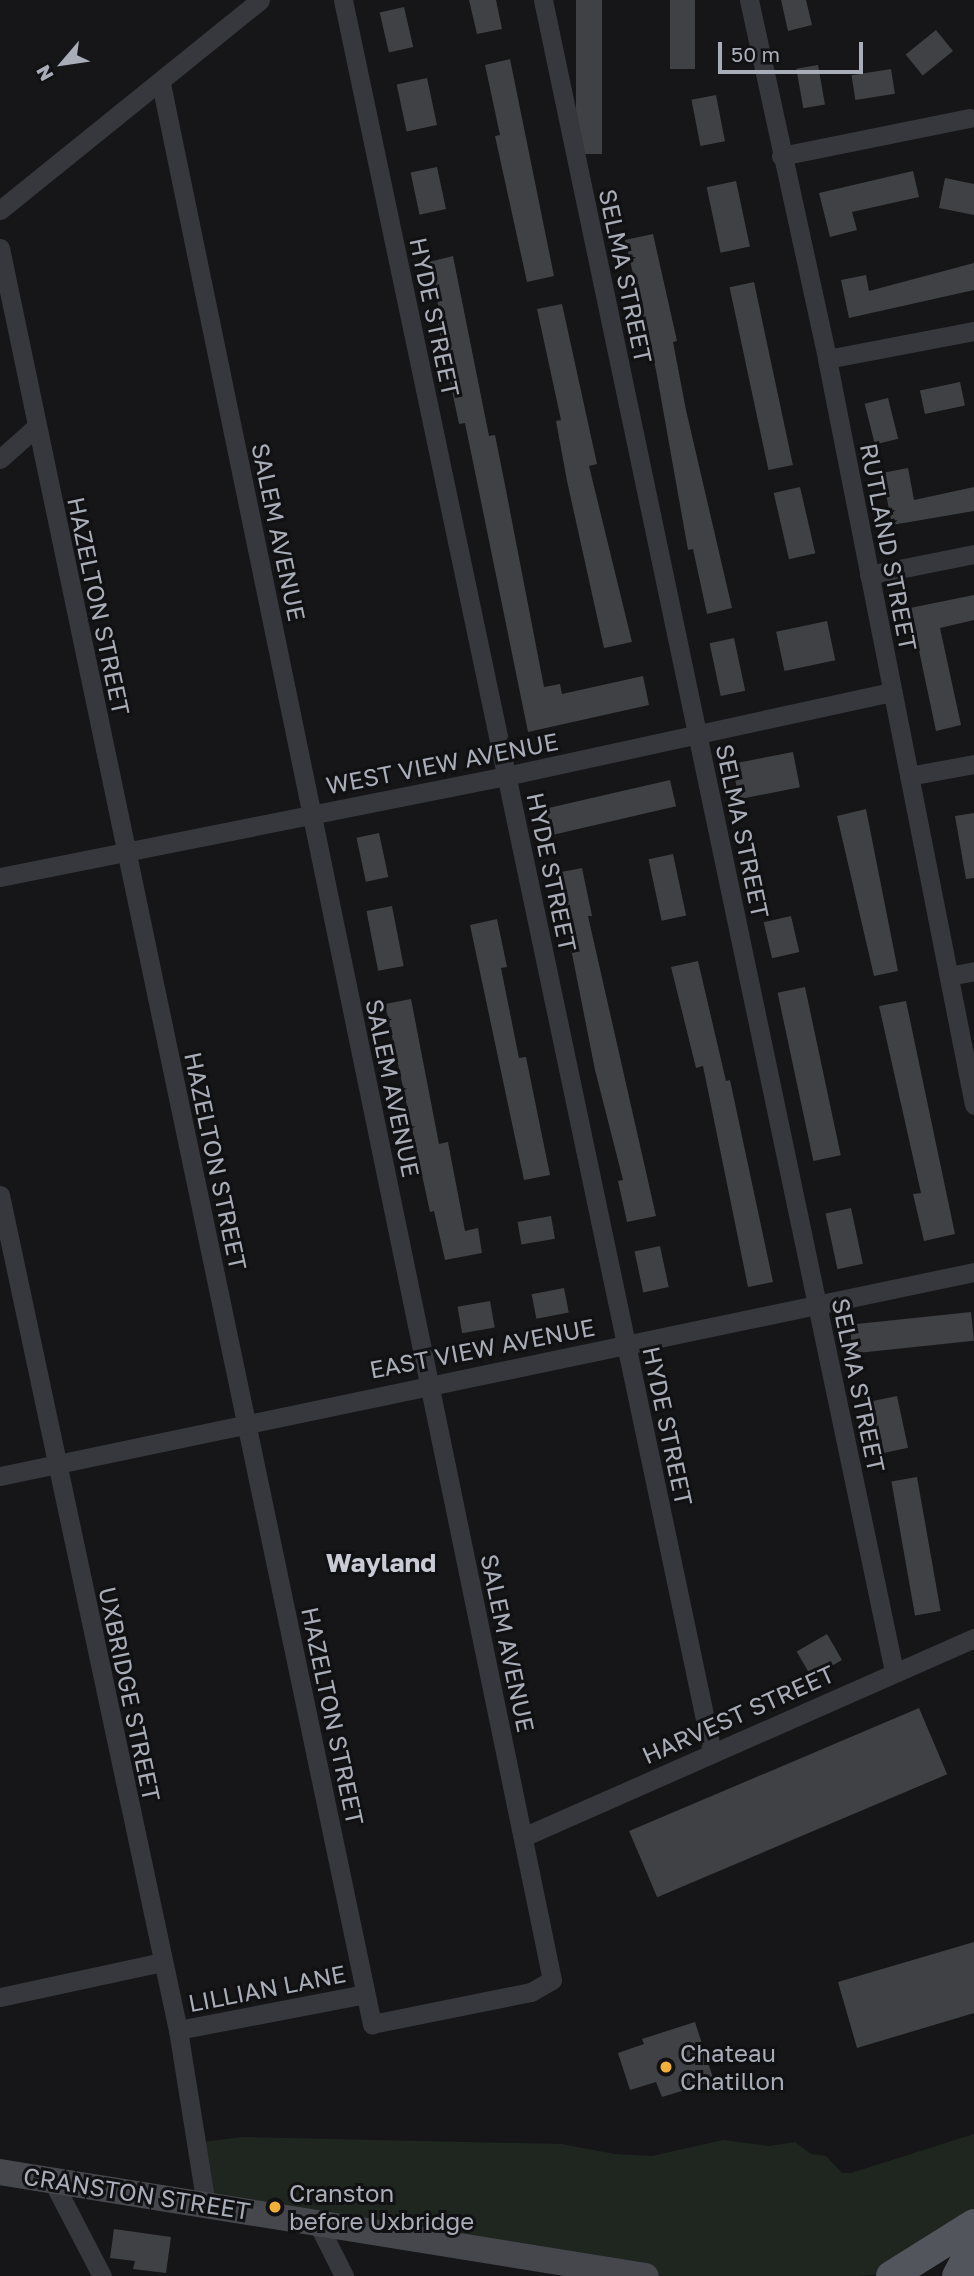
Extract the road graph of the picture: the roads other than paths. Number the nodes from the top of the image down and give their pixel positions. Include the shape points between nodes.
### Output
1 (260, 0) edge
2 (343, 0) edge
3 (543, 0) edge
4 (749, 0) edge
5 (161, 83) junction
6 (970, 118) dead end
7 (782, 156) junction
8 (0, 210) edge
9 (0, 248) edge
10 (5, 290) edge
11 (974, 331) edge
12 (827, 359) junction
13 (36, 427) junction
14 (0, 459) edge
15 (974, 554) edge
16 (869, 575) junction
17 (892, 692) junction
18 (698, 734) junction
19 (974, 764) edge
20 (506, 776) junction
21 (909, 776) junction
22 (312, 813) junction
23 (125, 850) junction
24 (0, 877) edge
25 (974, 971) edge
26 (949, 976) junction
27 (974, 1105) edge
28 (0, 1195) edge
29 (974, 1272) edge
30 (817, 1304) junction
31 (626, 1344) junction
32 (429, 1383) junction
33 (243, 1422) junction
34 (57, 1464) junction
35 (0, 1476) edge
36 (974, 1638) edge
37 (894, 1671) junction
38 (712, 1753) junction
39 (523, 1837) junction
40 (162, 1962) junction
41 (365, 1994) junction
42 (0, 1997) edge
43 (433, 2011) joint
44 (178, 2030) junction
45 (0, 2172) edge
46 (52, 2180) junction
47 (206, 2204) junction
48 (316, 2220) junction
49 (974, 2224) edge
50 (974, 2244) edge
51 (102, 2276) edge
52 (344, 2276) edge
53 (646, 2276) edge
54 (891, 2276) edge
55 (957, 2276) edge

1 - 5 street
2 - 20 street, HYDE STREET
3 - 18 street, SELMA STREET
4 - 7 street, RUTLAND STREET
5 - 8 street
5 - 22 street, SALEM AVENUE
6 - 7 street
7 - 12 street, RUTLAND STREET
9 - 10 street, HAZELTON STREET
10 - 13 street, HAZELTON STREET
11 - 12 street
12 - 16 street, RUTLAND STREET
13 - 14 street
13 - 23 street, HAZELTON STREET
15 - 16 street
16 - 17 street, RUTLAND STREET
17 - 18 street, WEST VIEW AVENUE
17 - 21 street, RUTLAND STREET
18 - 20 street, WEST VIEW AVENUE
18 - 30 street, SELMA STREET
19 - 21 street
20 - 22 street, WEST VIEW AVENUE
20 - 31 street, HYDE STREET
21 - 26 street, RUTLAND STREET
22 - 23 street, WEST VIEW AVENUE
22 - 32 street, SALEM AVENUE
23 - 24 street, WEST VIEW AVENUE
23 - 33 street, HAZELTON STREET via 201,1199
25 - 26 street
26 - 27 street, RUTLAND STREET
28 - 34 street, UXBRIDGE STREET
29 - 30 street, EAST VIEW AVENUE
30 - 31 street, EAST VIEW AVENUE
30 - 37 street, SELMA STREET
31 - 32 street, EAST VIEW AVENUE
31 - 38 street, HYDE STREET
32 - 33 street, EAST VIEW AVENUE
32 - 39 street, SALEM AVENUE
33 - 34 street, EAST VIEW AVENUE
33 - 41 street, HAZELTON STREET
34 - 35 street, EAST VIEW AVENUE
34 - 40 street, UXBRIDGE STREET
36 - 37 street, HARVEST STREET
37 - 38 street, HARVEST STREET
38 - 39 street, HARVEST STREET
39 - 43 street, SALEM AVENUE via 552,1980 531,1992
40 - 42 street
40 - 44 street, UXBRIDGE STREET
41 - 43 street, HAZELTON STREET via 372,2024
41 - 44 street, LILLIAN LANE
44 - 47 street, UXBRIDGE STREET
45 - 46 main road, CRANSTON STREET
46 - 47 main road, CRANSTON STREET
46 - 51 street
47 - 48 main road, CRANSTON STREET
48 - 52 street
48 - 53 main road, CRANSTON STREET
49 - 54 main road
50 - 55 main road

